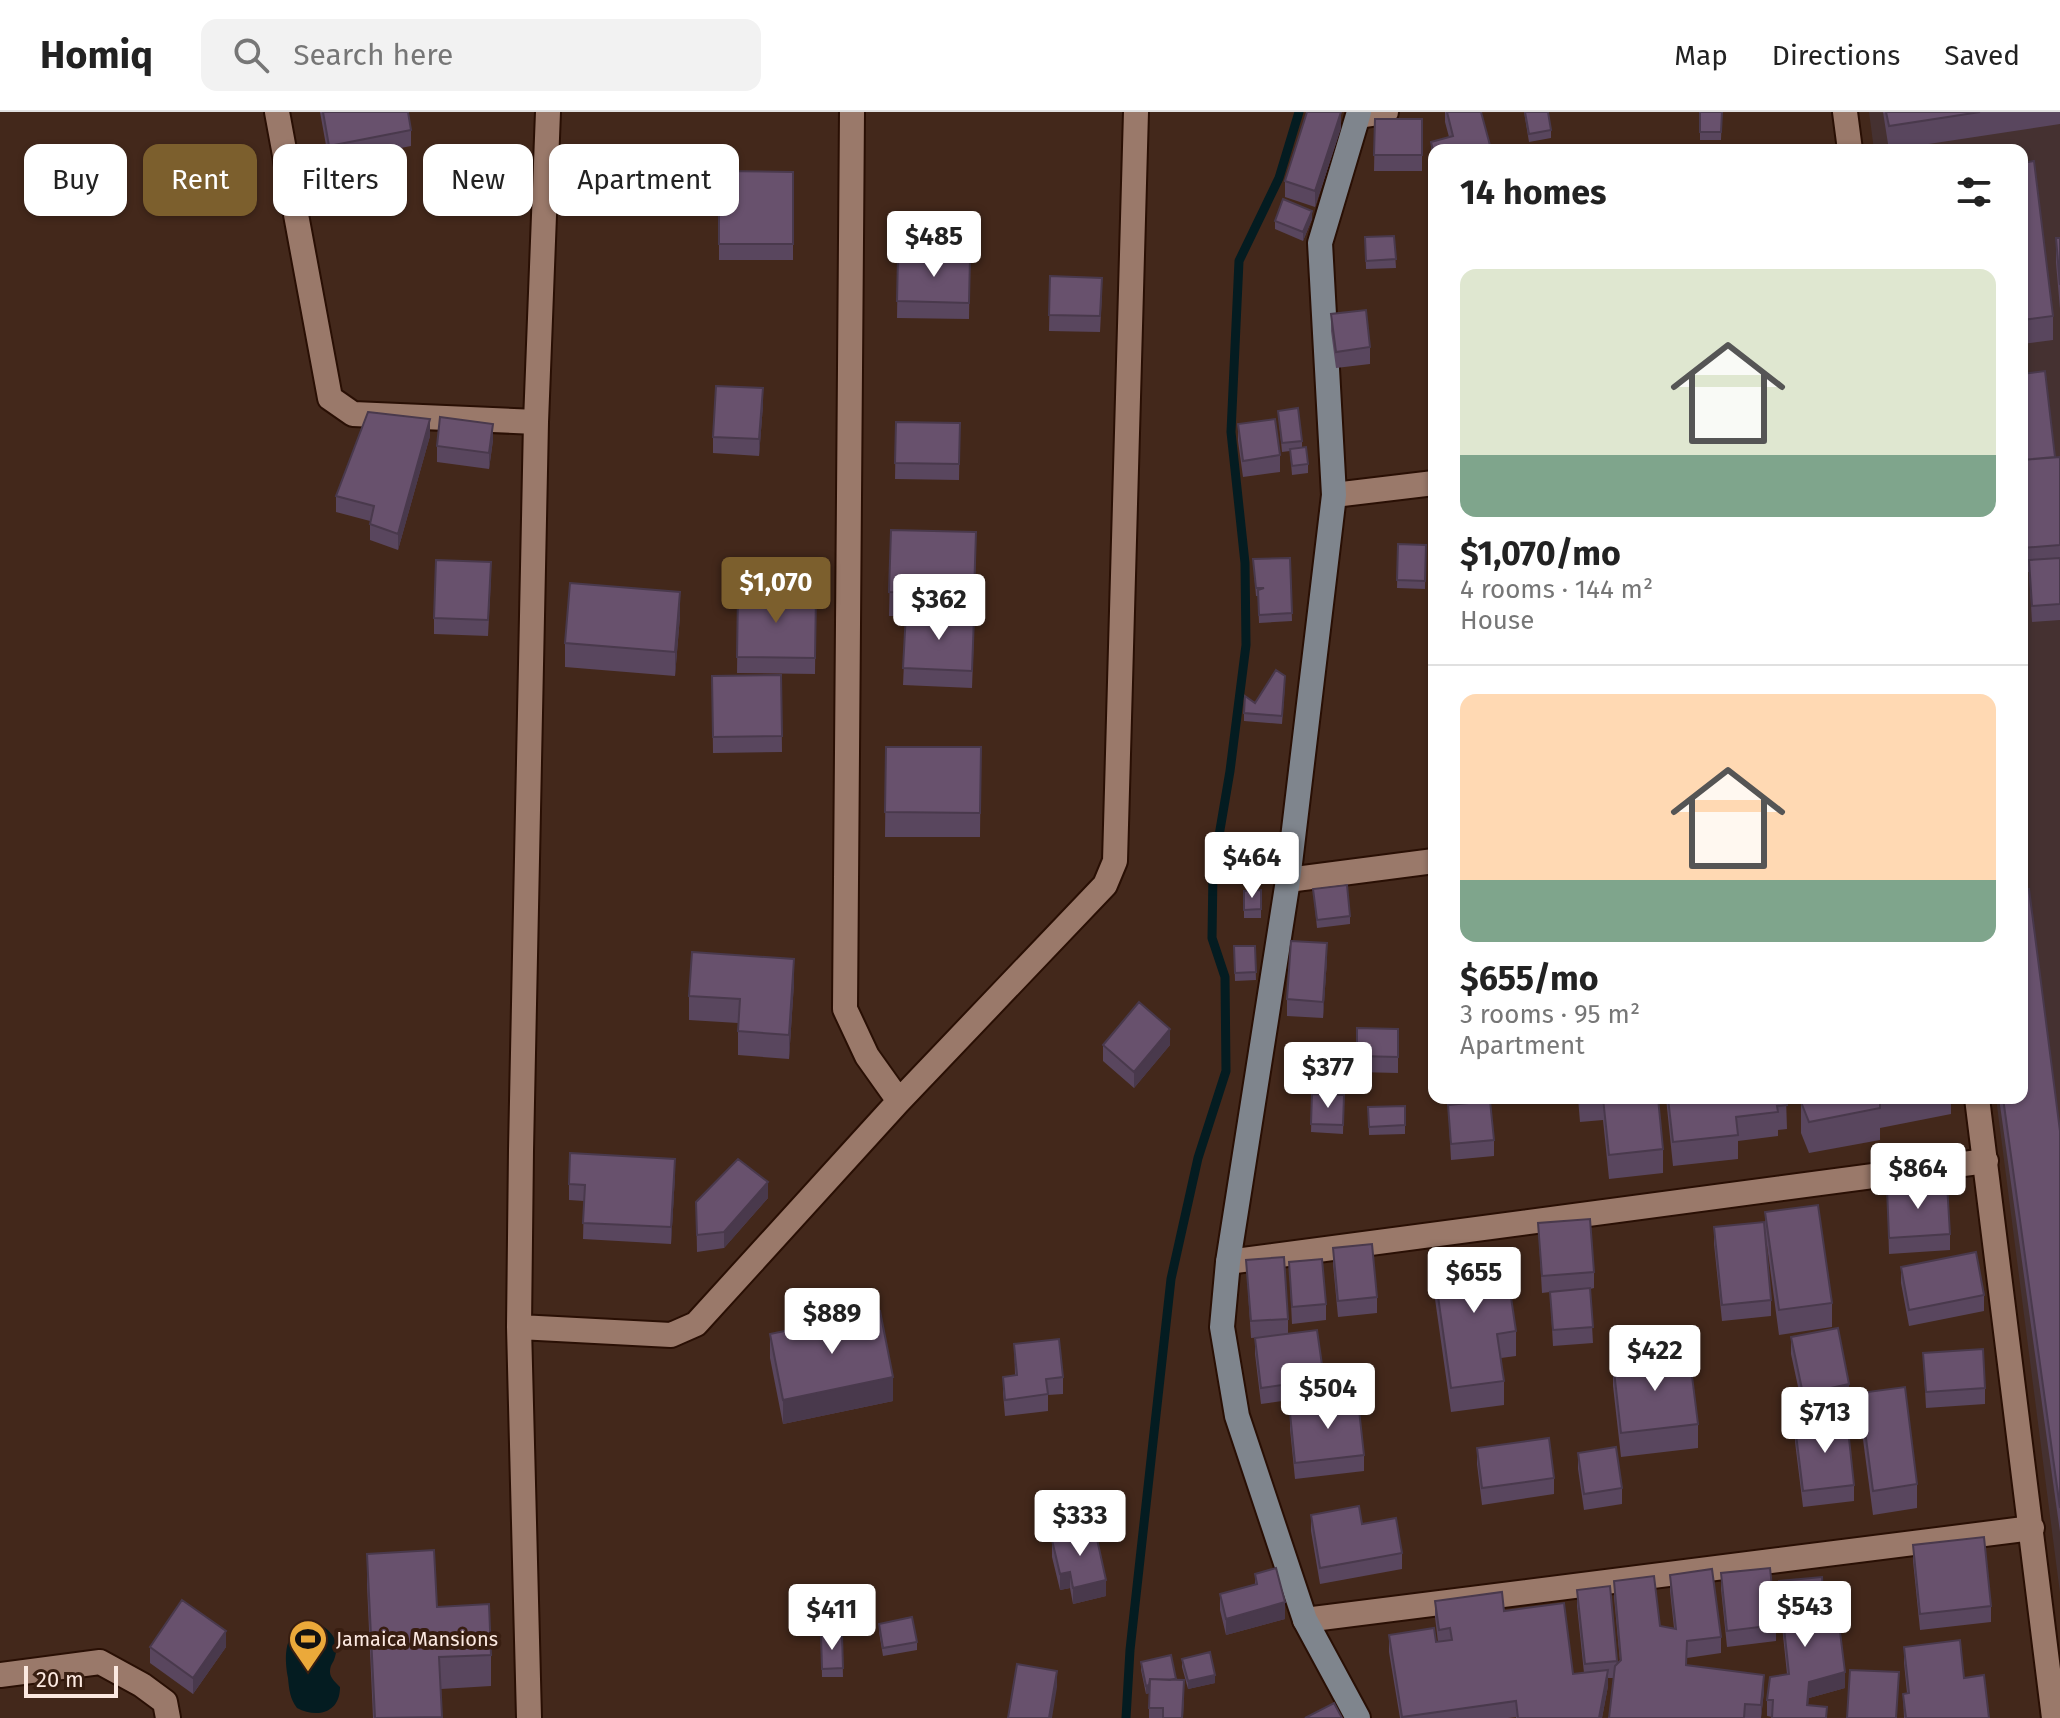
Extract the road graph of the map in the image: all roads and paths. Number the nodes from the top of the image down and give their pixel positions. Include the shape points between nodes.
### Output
1 (277, 112) edge
2 (548, 112) edge
3 (852, 112) edge
4 (1136, 112) edge
5 (1386, 112) edge
6 (1845, 112) edge
7 (1359, 114) edge
8 (1849, 144) edge
9 (536, 422) junction
10 (1428, 484) edge
11 (1334, 495) junction
12 (1428, 862) edge
13 (1288, 880) junction
14 (899, 1101) junction
15 (1978, 1104) edge
16 (1986, 1161) junction
17 (1228, 1262) junction
18 (519, 1327) junction
19 (2032, 1528) junction
20 (1305, 1620) junction
21 (0, 1675) edge
22 (168, 1718) edge
23 (529, 1718) edge
24 (1358, 1718) edge
25 (2054, 1718) edge

1 - 9 street via 330,398 353,414
2 - 9 street
3 - 14 street via 845,1009 867,1056
4 - 14 street via 1115,861 1105,885
5 - 7 street
6 - 8 street
7 - 11 street via 1320,243
9 - 18 street
10 - 11 street
11 - 13 street
12 - 13 street
13 - 17 street
14 - 18 street via 696,1324 671,1335
15 - 16 street
16 - 17 street
16 - 19 street
17 - 20 street via 1222,1327 1237,1416
18 - 23 street
19 - 20 street
19 - 25 street
20 - 24 street
21 - 22 street via 100,1662 165,1702

